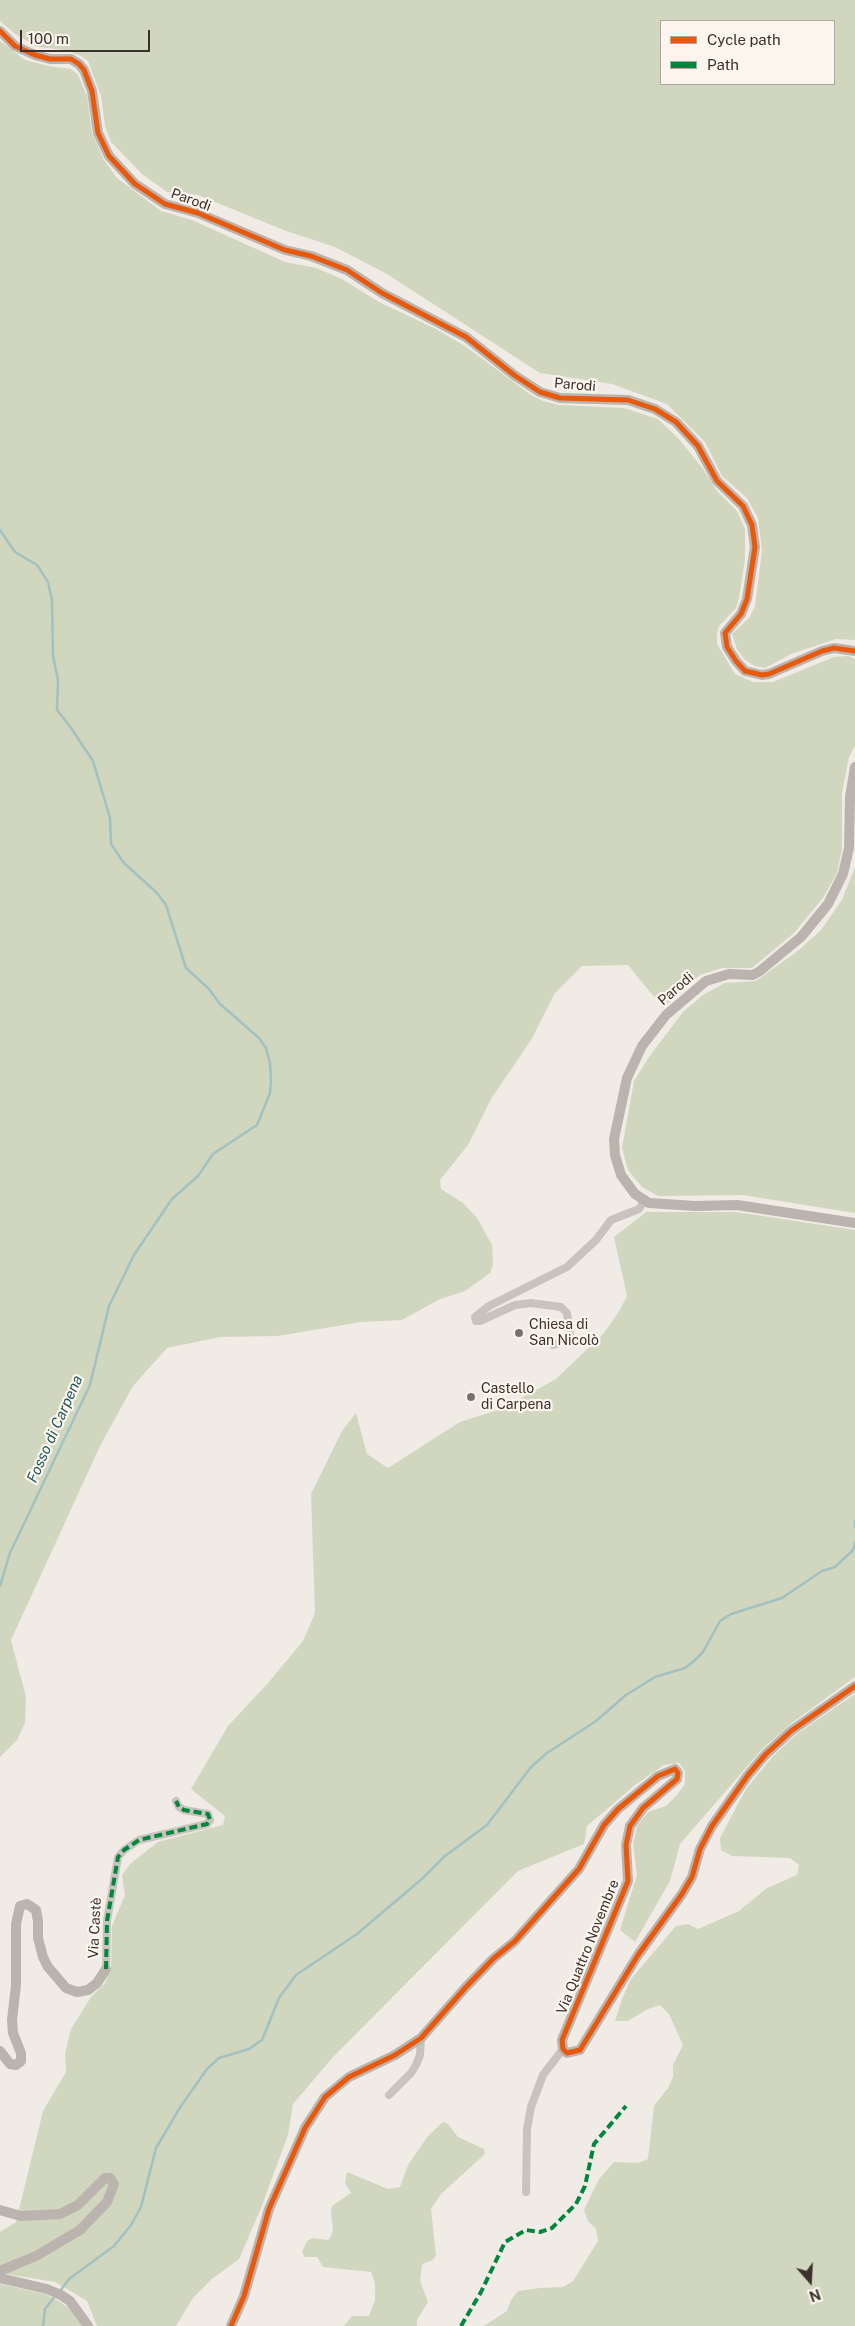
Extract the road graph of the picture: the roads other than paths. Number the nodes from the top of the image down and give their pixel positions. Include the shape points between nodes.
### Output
1 (0, 31) edge
2 (855, 651) edge
3 (855, 767) edge
4 (644, 1200) junction
5 (855, 1223) edge
6 (553, 1345) dead end
7 (855, 1686) edge
8 (176, 1801) dead end
9 (106, 1969) joint
10 (421, 2038) junction
11 (563, 2049) junction
12 (0, 2051) edge
13 (389, 2095) dead end
14 (527, 2189) dead end
15 (0, 2210) edge
16 (0, 2272) edge
17 (0, 2278) edge
18 (88, 2326) edge
19 (231, 2326) edge

1 - 2 street, Parodi via 15,46 35,56 71,59 79,64 92,91 103,146 117,167 135,184 166,204 198,213 285,250 346,270 382,293 466,337 540,392 560,398 628,400 666,415 688,433 717,481 743,506 750,518 755,547 747,599 741,614 725,633 727,647 745,671 770,674 822,651 834,648
3 - 4 street, Parodi via 846,863 828,904 817,920 755,974 720,976 699,985 653,1029 627,1078 614,1131 614,1148 625,1182
4 - 5 street via 685,1206 737,1205
4 - 6 street via 639,1209 611,1220 596,1240 567,1267 489,1306 475,1319 480,1321 515,1305 531,1303 561,1307 567,1313 569,1338
7 - 11 street via 791,1731 748,1776 712,1826 682,1894 638,1955 583,2045 573,2053 566,2053
8 - 9 street, Via Castè via 184,1810 208,1814 210,1820 207,1824 139,1840 118,1857 107,1921
9 - 12 street, Via Castè via 88,1990 77,1992 66,1988 43,1958 36,1910 31,1905 22,1905 17,1912 12,2020 21,2061 16,2065 10,2064
10 - 11 street, Via Quattro Novembre via 493,1959 515,1942 579,1869 604,1825 618,1809 666,1771 677,1770 679,1775 675,1782 643,1808 630,1826 626,1845 628,1881 566,2030
10 - 13 street via 416,2065
10 - 19 street, Via Quattro Novembre via 395,2055 349,2077 325,2097 314,2113 269,2209 244,2296
11 - 14 street via 543,2075 531,2107 527,2129
15 - 16 street via 21,2216 60,2214 78,2205 105,2178 110,2178 114,2184 106,2202 80,2230 36,2256
17 - 18 street via 47,2289 70,2301

